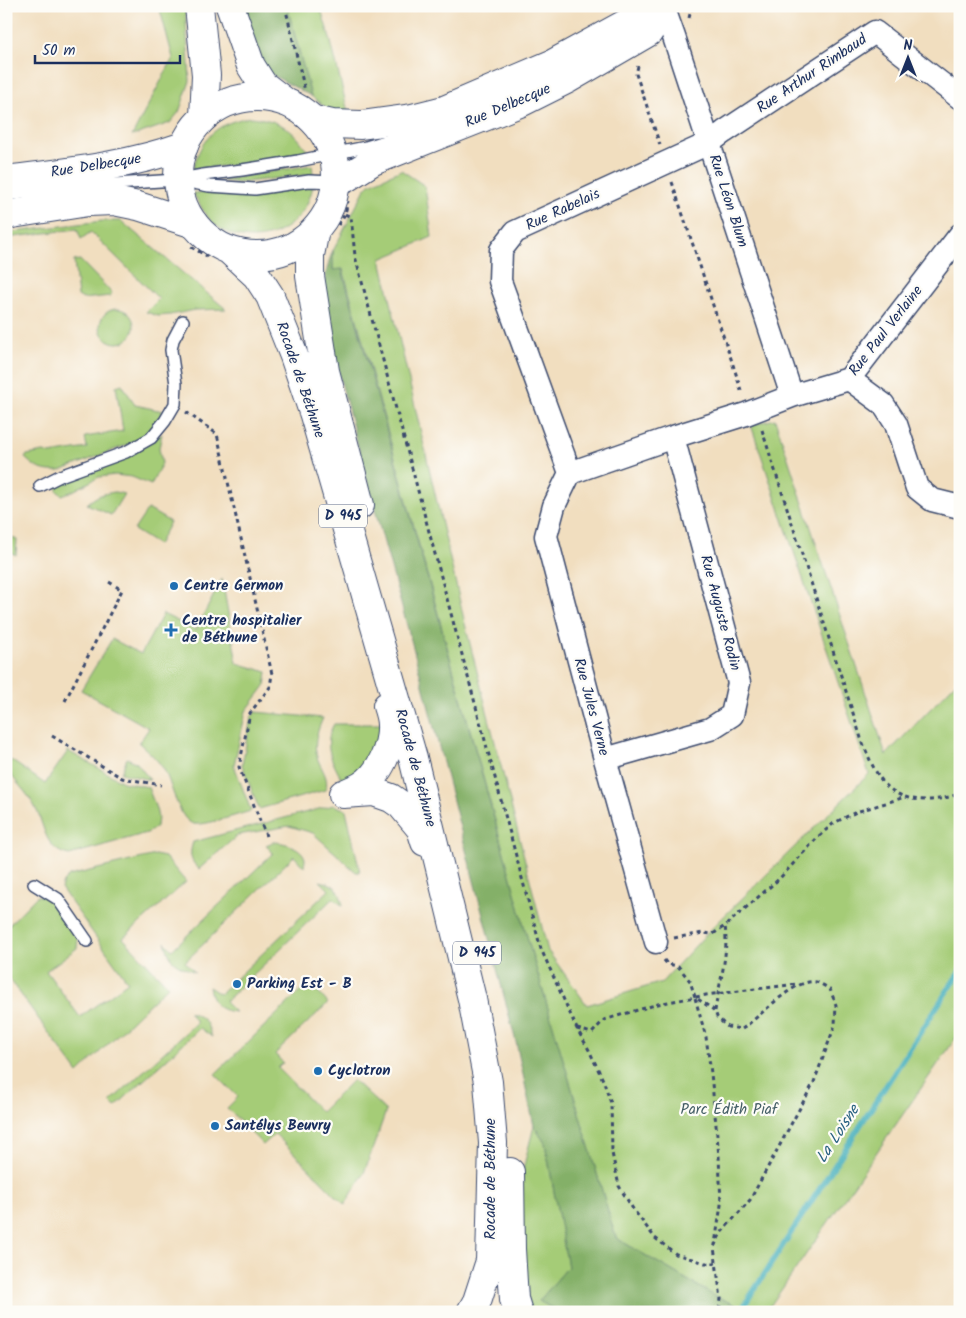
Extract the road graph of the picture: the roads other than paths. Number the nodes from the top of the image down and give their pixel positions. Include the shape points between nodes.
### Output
1 (199, 6) edge
2 (230, 6) edge
3 (661, 6) edge
4 (602, 37) junction
5 (295, 98) junction
6 (960, 98) edge
7 (204, 117) junction
8 (314, 120) junction
9 (709, 144) junction
10 (184, 146) junction
11 (334, 153) junction
12 (6, 180) edge
13 (176, 180) junction
14 (336, 182) junction
15 (6, 195) edge
16 (6, 214) edge
17 (315, 230) junction
18 (191, 234) junction
19 (960, 235) edge
20 (218, 254) junction
21 (183, 321) dead end
22 (849, 379) junction
23 (792, 396) junction
24 (673, 437) junction
25 (570, 473) junction
26 (40, 486) dead end
27 (960, 504) edge
28 (372, 617) junction
29 (605, 759) junction
30 (34, 884) dead end
31 (87, 940) dead end
32 (458, 940) junction
33 (656, 942) road end
34 (472, 1312) edge
35 (518, 1312) edge

1 - 7 main road via 206,75
2 - 5 main road via 251,66 263,85
3 - 4 main road, Rue Delbecque
3 - 9 street, Rue Léon Blum
3 - 14 main road, Rue Delbecque via 649,32 568,79 522,102 373,161
4 - 8 main road, Rue Delbecque via 554,63 444,110 360,125
4 - 11 lane via 582,61 515,94 452,120 366,147
5 - 7 main road via 242,98 221,105
5 - 8 main road via 300,109
6 - 9 street, Rue Arthur Rimbaud via 875,32
7 - 10 main road
8 - 11 main road
9 - 23 street, Rue Léon Blum
9 - 25 street, Rue Rabelais via 515,232 501,250 500,280
10 - 12 main road, Rue Delbecque via 113,166
10 - 13 main road
11 - 13 lane
11 - 14 main road
13 - 14 lane via 208,186 255,188 309,181
13 - 15 lane
13 - 18 main road
14 - 17 main road via 332,203
16 - 18 main road via 114,201 145,208
17 - 20 main road via 284,251 266,255
17 - 35 main road, Rocade de Béthune / D 945 via 310,276 325,371 404,686 469,920 502,1064 509,1121 511,1249 514,1299
18 - 20 main road via 210,239
19 - 22 street, Rue Paul Verlaine
20 - 28 main road, Rocade de Béthune / D 945 via 256,276 270,296 294,356 327,459
21 - 26 lane via 171,350 175,404 152,438 126,452
22 - 23 street, Rue Paul Verlaine
22 - 27 street via 883,404 896,424 916,488 932,500 956,506
23 - 24 street, Rue Paul Verlaine via 751,413
24 - 25 street, Rue Paul Verlaine
24 - 29 street, Rue Auguste Rodin via 739,683 732,715 710,729
25 - 29 street, Rue Jules Verne via 554,506 546,536
28 - 32 main road, Rocade de Béthune / D 945 via 413,758
28 - 32 main road via 371,650 387,705 390,739 384,759 373,775 363,786 343,794 374,792 391,798 401,805 421,830
29 - 33 street, Rue Jules Verne
30 - 31 lane via 58,899
32 - 34 main road, Rocade de Béthune / D 945 via 488,1082 493,1143 490,1261

